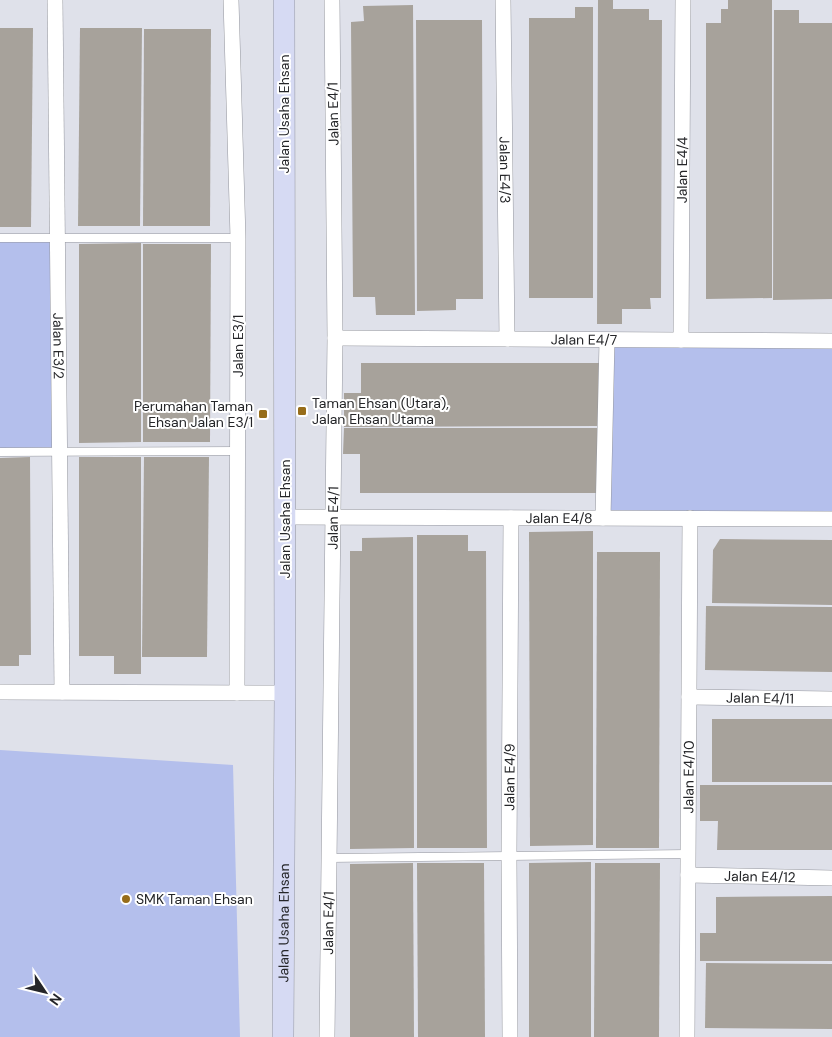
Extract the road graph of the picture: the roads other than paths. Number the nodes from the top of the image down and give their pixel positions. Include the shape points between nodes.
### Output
1 (55, 0) edge
2 (231, 0) edge
3 (284, 0) edge
4 (332, 0) edge
5 (503, 0) edge
6 (683, 0) edge
7 (0, 238) edge
8 (57, 238) junction
9 (238, 238) junction
10 (335, 338) junction
11 (507, 339) junction
12 (607, 340) junction
13 (681, 340) junction
14 (832, 341) edge
15 (0, 452) edge
16 (60, 452) junction
17 (238, 452) junction
18 (285, 517) junction
19 (333, 517) junction
20 (511, 518) junction
21 (603, 518) junction
22 (690, 518) junction
23 (832, 519) edge
24 (0, 692) edge
25 (62, 692) junction
26 (237, 693) junction
27 (285, 693) junction
28 (689, 697) junction
29 (832, 699) edge
30 (688, 854) junction
31 (509, 856) junction
32 (330, 858) junction
33 (688, 875) junction
34 (832, 878) edge
35 (283, 1037) edge
36 (327, 1037) edge
37 (510, 1037) edge
38 (687, 1037) edge

1 - 8 street, Jalan E3/2
2 - 9 street, Jalan E3/1
3 - 18 street, Jalan Usaha Ehsan
4 - 10 street, Jalan E4/1
5 - 11 street, Jalan E4/3
6 - 13 street, Jalan E4/4
7 - 8 lane
8 - 9 lane
8 - 16 street, Jalan E3/2
9 - 17 street, Jalan E3/1
10 - 11 street, Jalan E4/7
10 - 19 street, Jalan E4/1
11 - 12 street, Jalan E4/7
12 - 13 street, Jalan E4/7
12 - 21 street
13 - 14 street, Jalan E4/7
15 - 16 lane
16 - 17 lane
16 - 25 street, Jalan E3/2
17 - 26 street, Jalan E3/1
18 - 19 street, Jalan E4/8
18 - 27 street, Jalan Usaha Ehsan
19 - 20 street, Jalan E4/8
19 - 32 street, Jalan E4/1
20 - 21 street, Jalan E4/8
20 - 31 street, Jalan E4/9
21 - 22 street, Jalan E4/8
22 - 23 street, Jalan E4/8
22 - 28 street, Jalan E4/10
24 - 25 street
25 - 26 street
26 - 27 street
27 - 35 street, Jalan Usaha Ehsan
28 - 29 street, Jalan E4/11
28 - 30 street, Jalan E4/10
30 - 31 lane
30 - 33 street, Jalan E4/10
31 - 32 lane
31 - 37 street, Jalan E4/9
32 - 36 street, Jalan E4/1
33 - 34 street, Jalan E4/12
33 - 38 street, Jalan E4/10

